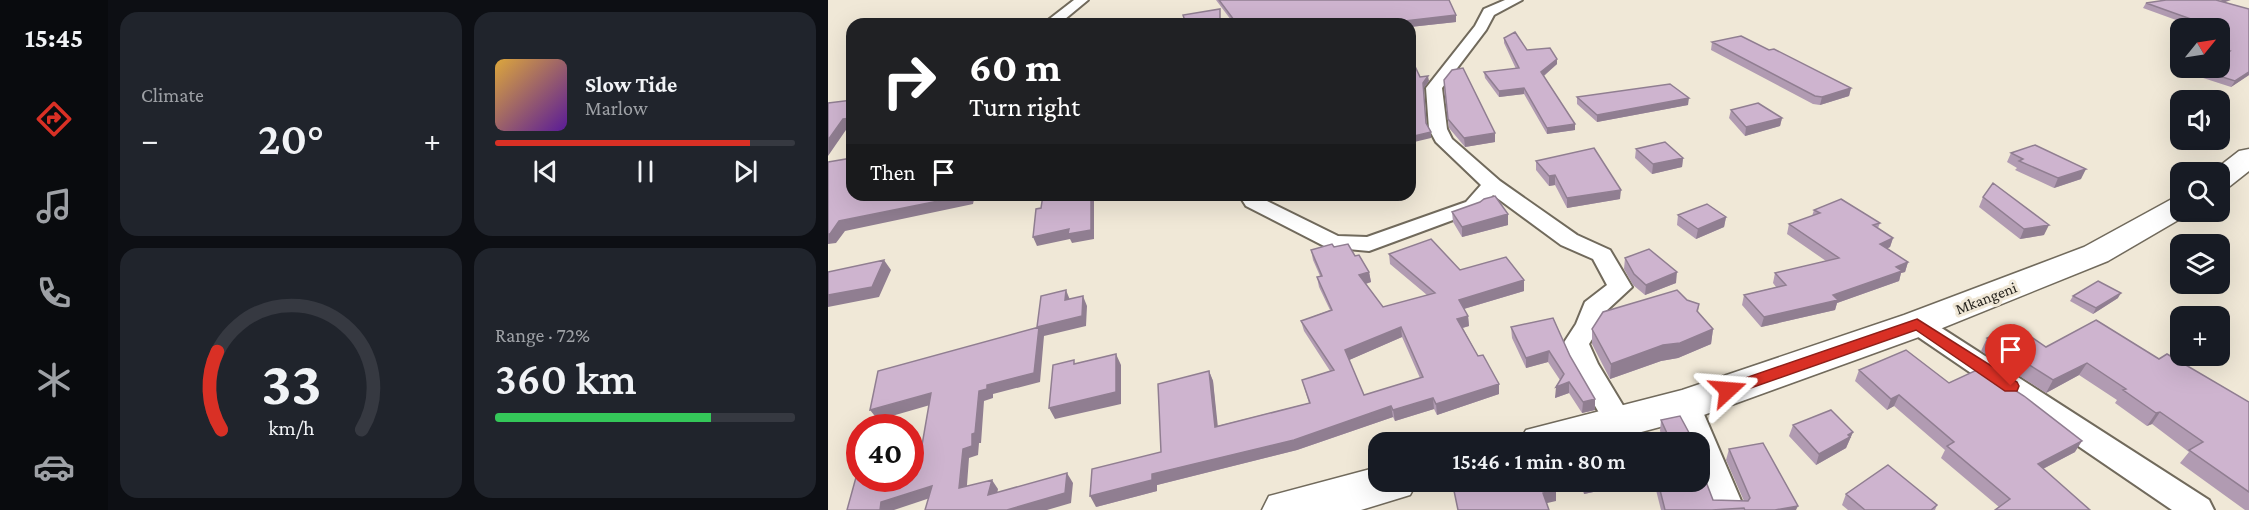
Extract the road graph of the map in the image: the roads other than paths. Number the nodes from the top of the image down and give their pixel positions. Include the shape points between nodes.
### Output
1 (1082, 0) edge
2 (1516, 0) edge
3 (1058, 18) edge
4 (2249, 157) edge
5 (2230, 172) edge
6 (1493, 185) junction
7 (1252, 201) edge
8 (2170, 212) edge
9 (1917, 324) junction
10 (1686, 405) junction
11 (1619, 422) junction
12 (1580, 432) edge
13 (1368, 489) edge
14 (1286, 510) edge
15 (1729, 510) edge
16 (2198, 510) edge

1 - 3 street
2 - 6 street via 1489,12 1434,88 1437,126 1445,142
4 - 5 street
6 - 7 street via 1473,206 1370,244 1334,242
6 - 11 street via 1569,240 1602,255 1620,287 1594,308 1576,344
8 - 9 street, Mkangeni via 2096,254
9 - 10 street, Mkangeni
9 - 16 street
10 - 11 street, Mkangeni
10 - 15 street
11 - 12 street, Mkangeni
13 - 14 street

